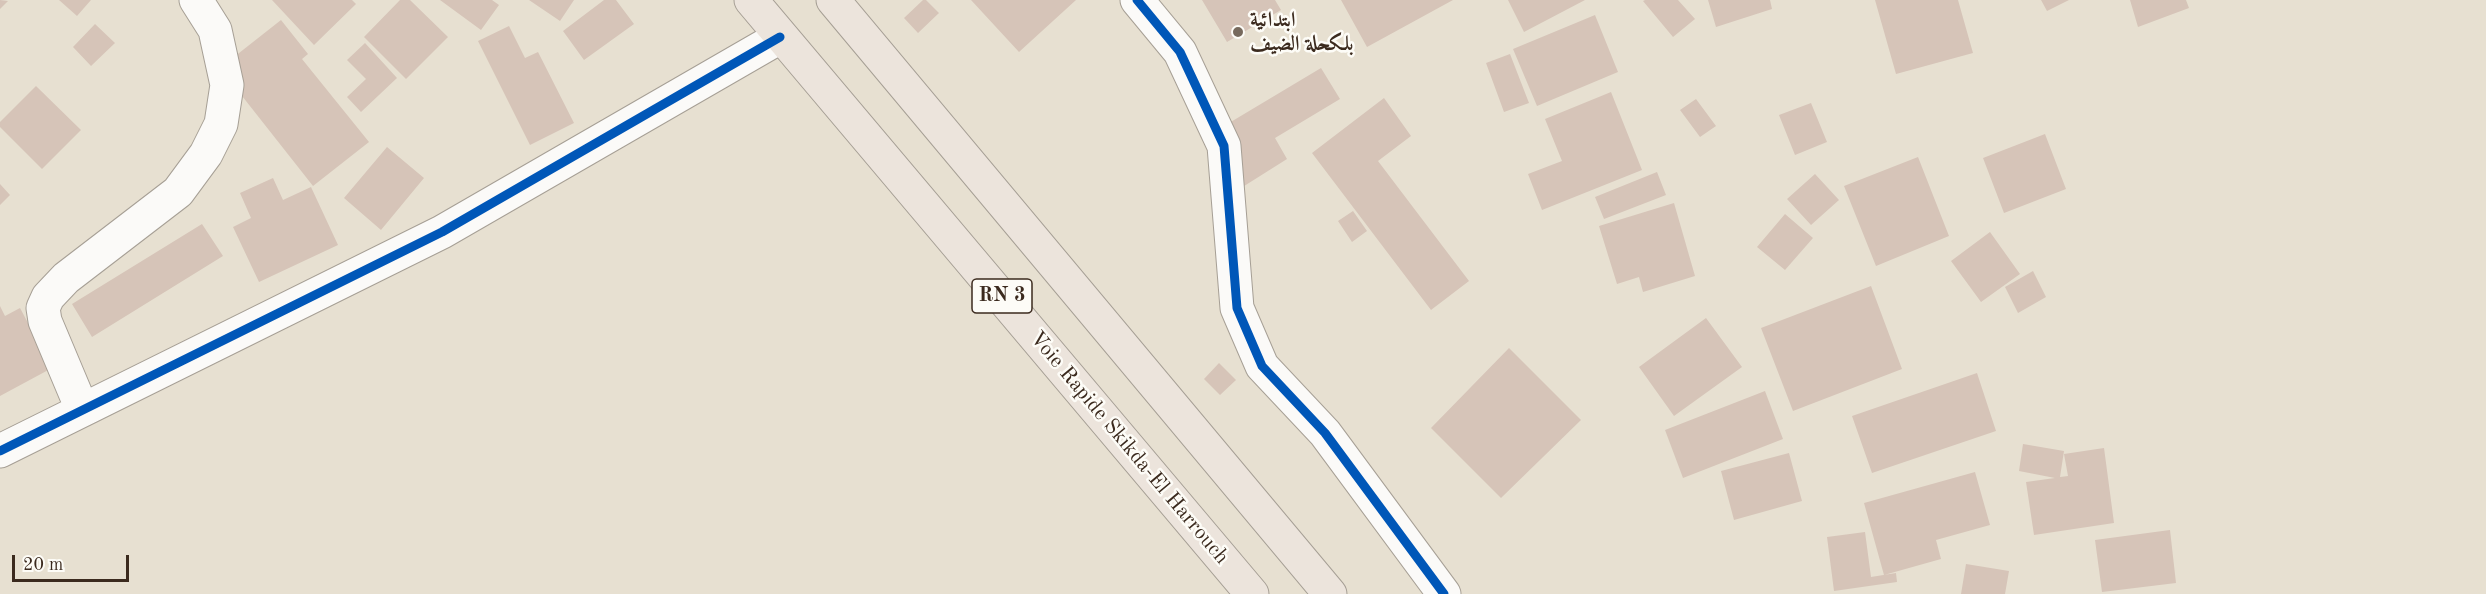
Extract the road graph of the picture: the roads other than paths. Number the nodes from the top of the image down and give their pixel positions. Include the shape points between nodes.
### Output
1 (751, 0) edge
2 (833, 0) edge
3 (1137, 0) edge
4 (208, 5) edge
5 (780, 37) junction
6 (82, 409) junction
7 (0, 452) edge
8 (1252, 594) edge
9 (1330, 594) edge
10 (1444, 594) edge

1 - 5 highway, Voie Rapide Skikda-El Harrouch / RN 3
2 - 9 highway, RN 3
3 - 10 street via 1180,52 1224,146 1237,308 1262,366 1325,433
4 - 6 street via 227,85 221,124 206,154 178,192 66,278 48,297 44,308 45,321
5 - 6 street via 442,232
5 - 8 highway, Voie Rapide Skikda-El Harrouch / RN 3
6 - 7 street

